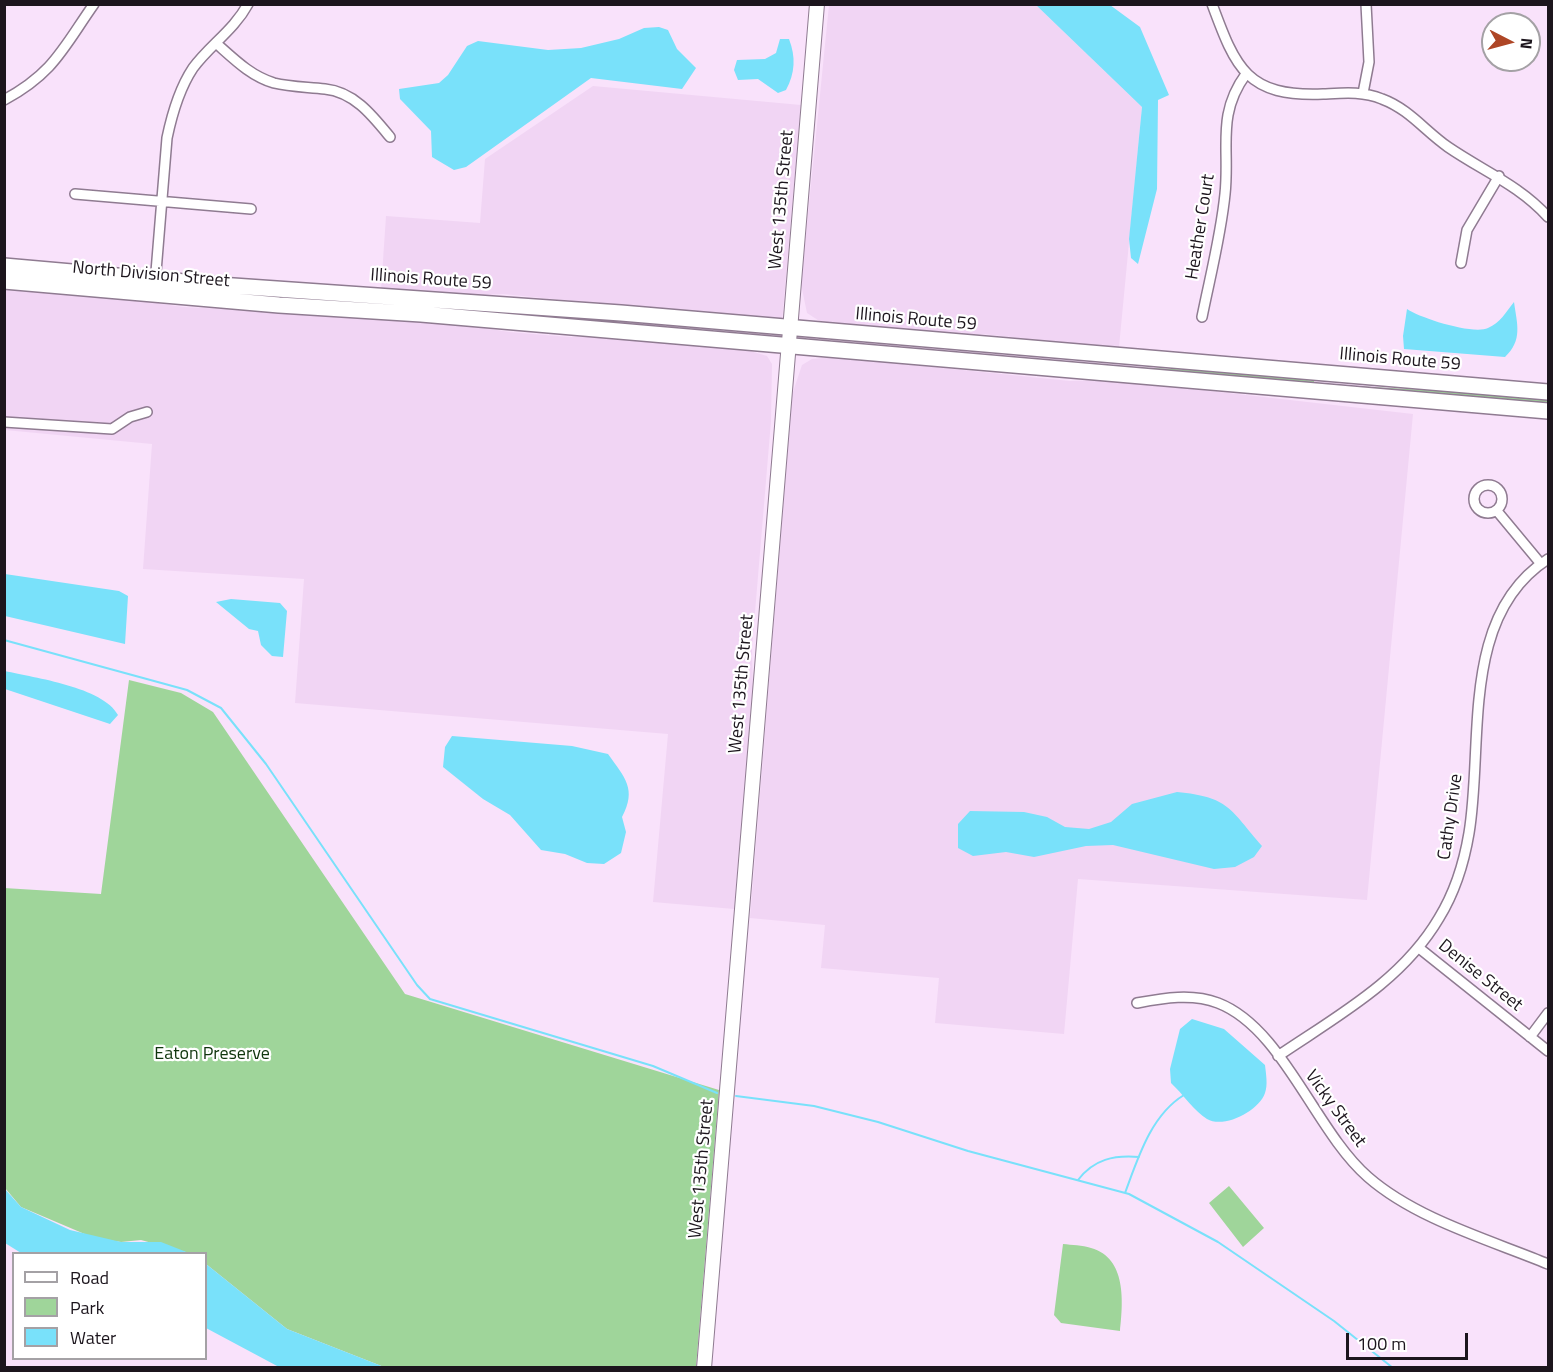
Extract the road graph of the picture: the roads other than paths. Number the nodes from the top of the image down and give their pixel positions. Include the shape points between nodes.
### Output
1 (93, 4) edge
2 (248, 4) edge
3 (818, 4) edge
4 (1212, 4) edge
5 (1366, 4) edge
6 (217, 45) junction
7 (1246, 74) junction
8 (1363, 93) junction
9 (4, 100) edge
10 (390, 137) dead end
11 (1499, 176) junction
12 (75, 194) dead end
13 (162, 202) junction
14 (251, 209) dead end
15 (1548, 217) edge
16 (1461, 263) dead end
17 (4, 266) edge
18 (4, 281) edge
19 (155, 287) junction
20 (280, 290) joint
21 (487, 303) junction
22 (294, 306) joint
23 (458, 317) junction
24 (1202, 317) dead end
25 (789, 329) junction
26 (788, 347) junction
27 (1337, 375) junction
28 (1548, 392) edge
29 (1328, 394) junction
30 (1548, 411) edge
31 (147, 412) dead end
32 (4, 422) edge
33 (1497, 511) dead end
34 (1545, 561) edge
35 (1419, 948) junction
36 (1137, 1003) dead end
37 (1548, 1013) edge
38 (1530, 1037) junction
39 (1548, 1051) edge
40 (1278, 1056) junction
41 (1548, 1264) edge
42 (704, 1368) edge

1 - 9 street via 49,70
2 - 6 street via 239,22
3 - 25 street, West 135th Street
4 - 7 street via 1234,59
5 - 8 street via 1369,62
6 - 10 street via 244,68 274,82 328,89 348,96 368,111
6 - 13 street via 194,68 171,117
7 - 8 street via 1265,87 1285,93
7 - 24 street, Heather Court via 1230,101 1227,116 1225,196
8 - 11 street via 1404,109 1448,147
11 - 15 street via 1526,194
11 - 16 street via 1467,230
12 - 13 street
13 - 14 street
13 - 19 street
17 - 19 main road, North Division Street
18 - 19 main road, North Division Street
19 - 20 main road, North Division Street
19 - 22 main road, North Division Street
20 - 21 main road, Illinois Route 59
21 - 23 main road
21 - 25 main road, Illinois Route 59
22 - 23 main road, Illinois Route 59
23 - 26 main road, Illinois Route 59
25 - 26 street, West 135th Street
25 - 27 main road, Illinois Route 59
26 - 29 main road, Illinois Route 59
26 - 42 street, West 135th Street
27 - 28 main road, Illinois Route 59
27 - 29 main road
29 - 30 main road, Illinois Route 59
31 - 32 street via 112,429
33 - 34 street
34 - 35 street, Cathy Drive via 1502,611 1490,637 1463,863 1453,892
35 - 38 street, Denise Street
35 - 40 street, Cathy Drive via 1392,976
36 - 40 street, Vicky Street via 1180,997 1218,1003 1240,1015
37 - 38 street
38 - 39 street, Denise Street
40 - 41 street, Vicky Street via 1342,1152 1394,1198

